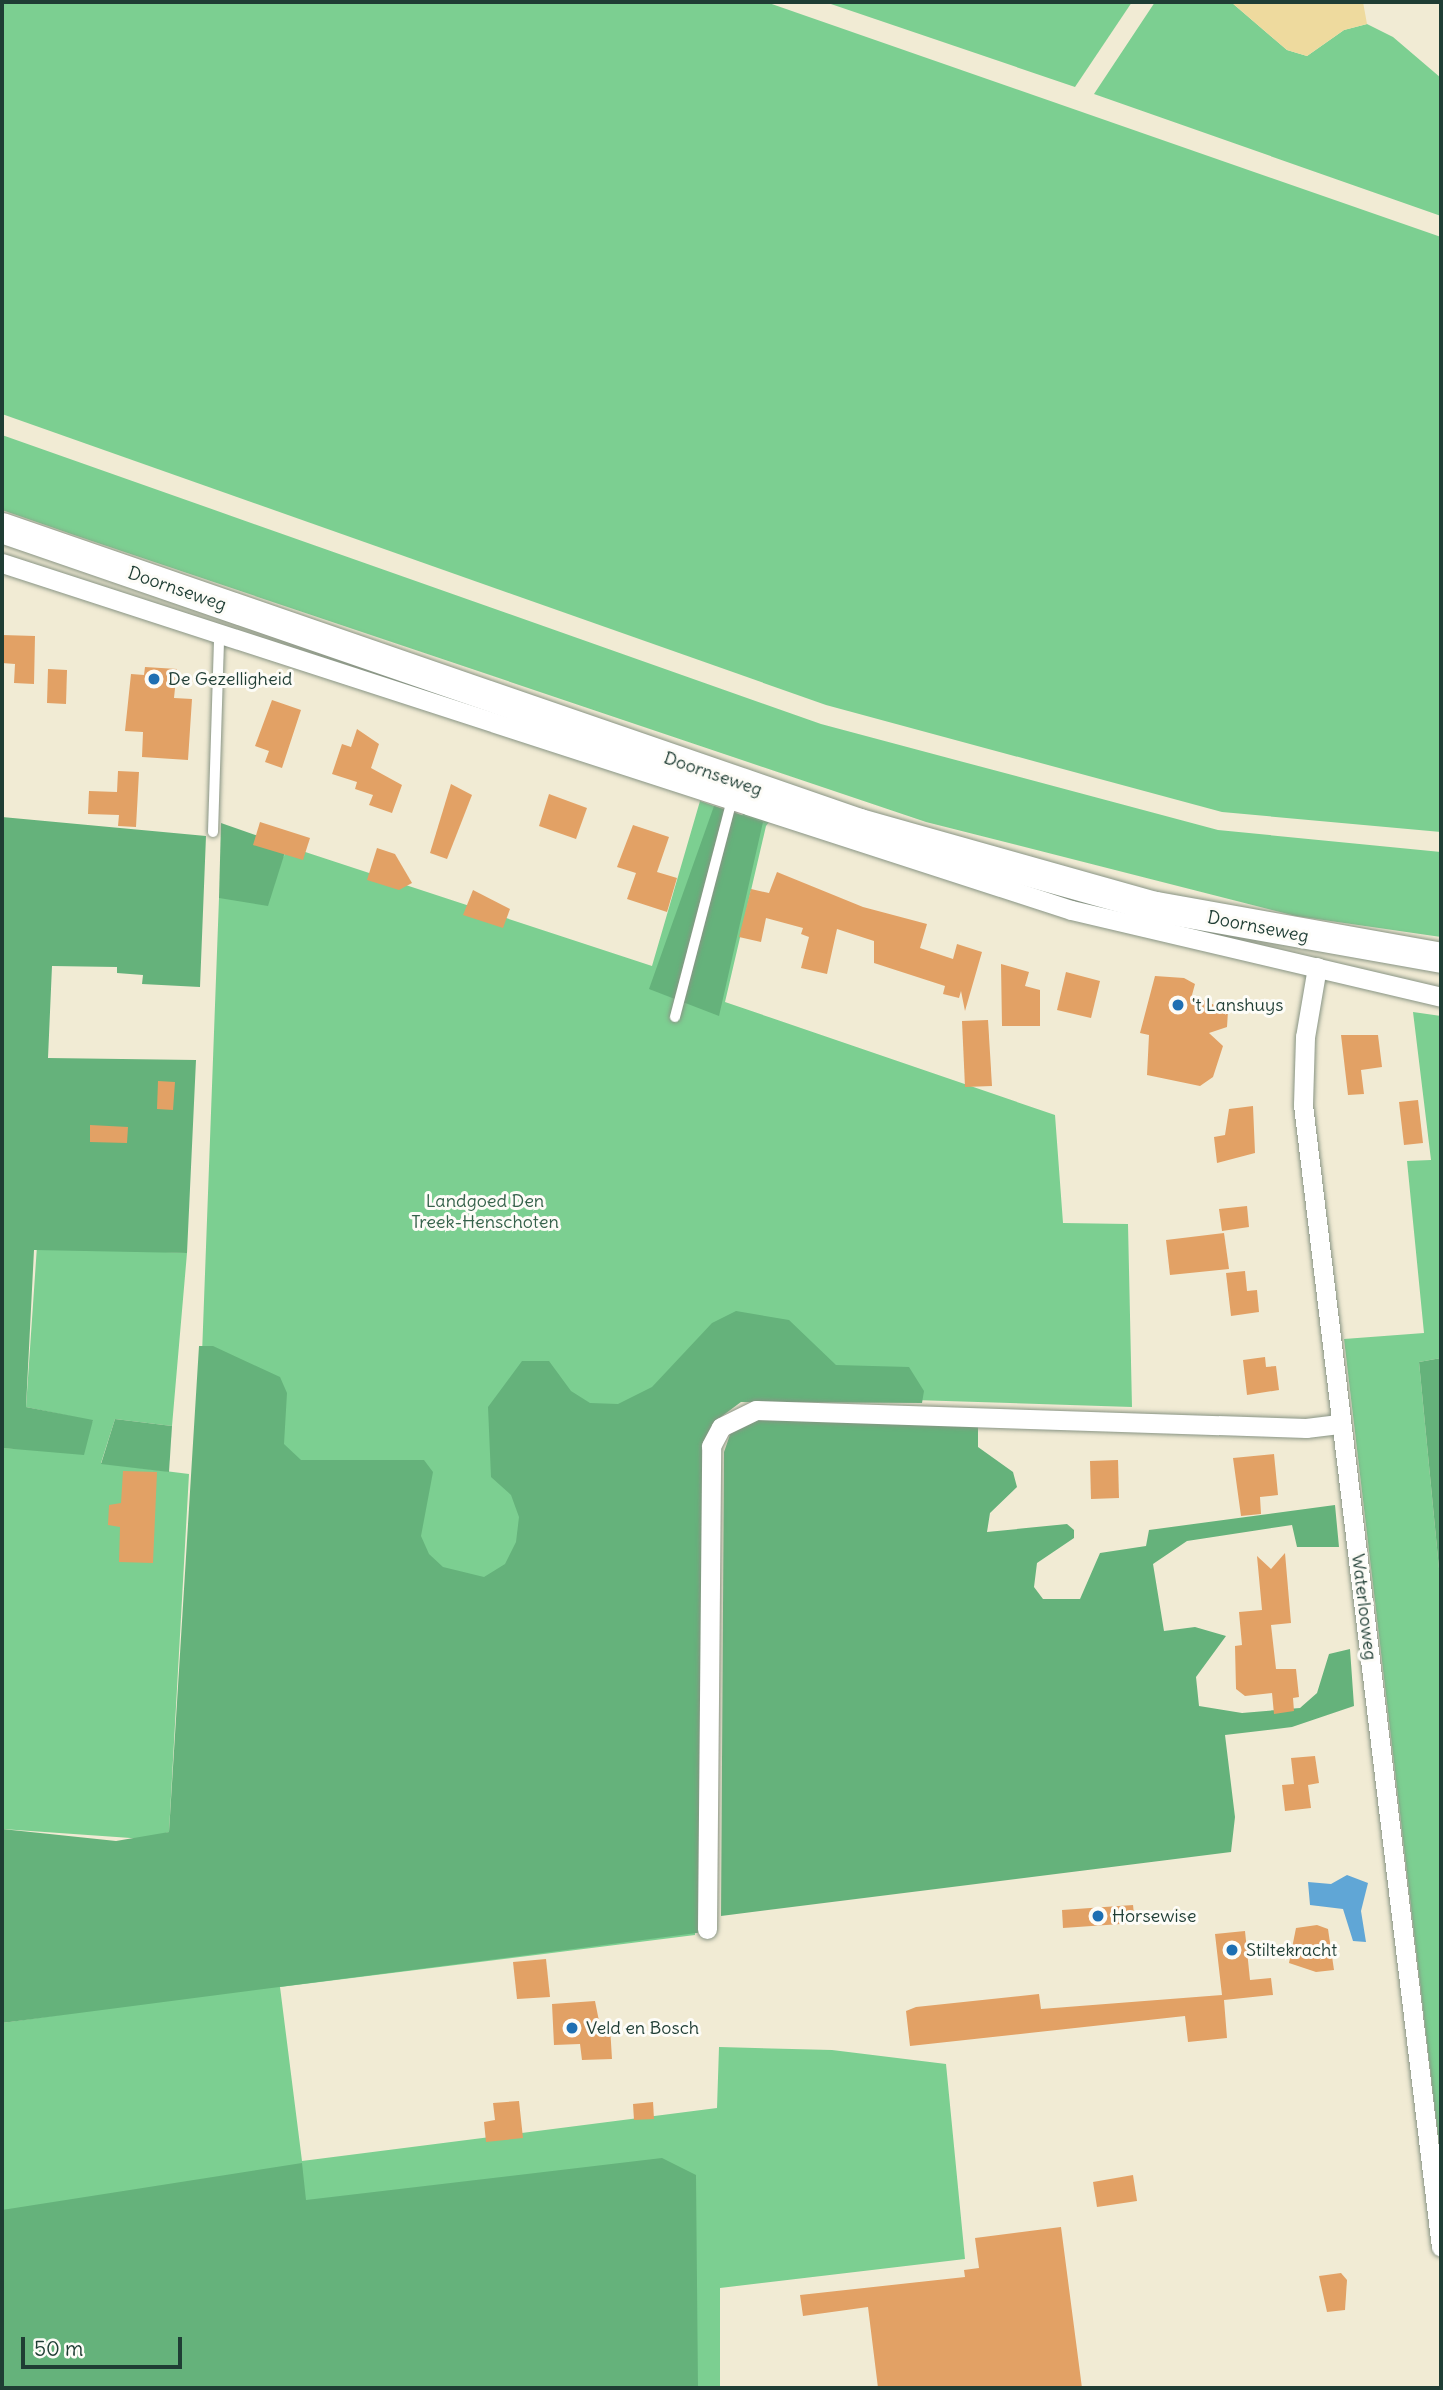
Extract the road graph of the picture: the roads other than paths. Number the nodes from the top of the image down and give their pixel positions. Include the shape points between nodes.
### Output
1 (2, 528) edge
2 (2, 563) edge
3 (219, 636) junction
4 (731, 804) junction
5 (213, 832) dead end
6 (1441, 958) edge
7 (1317, 967) junction
8 (1441, 997) edge
9 (676, 1017) dead end
10 (1341, 1424) junction
11 (707, 1929) dead end
12 (1441, 2247) edge

1 - 6 main road, Doornseweg via 860,824 1156,907
2 - 3 street, Doornseweg
3 - 4 street, Doornseweg
3 - 5 lane
4 - 7 street, Doornseweg via 1072,910
4 - 9 lane
7 - 8 street, Doornseweg
7 - 10 street, Waterlooweg via 1302,1084
10 - 11 street via 1306,1428 756,1410 721,1427 711,1447
10 - 12 street, Waterlooweg

